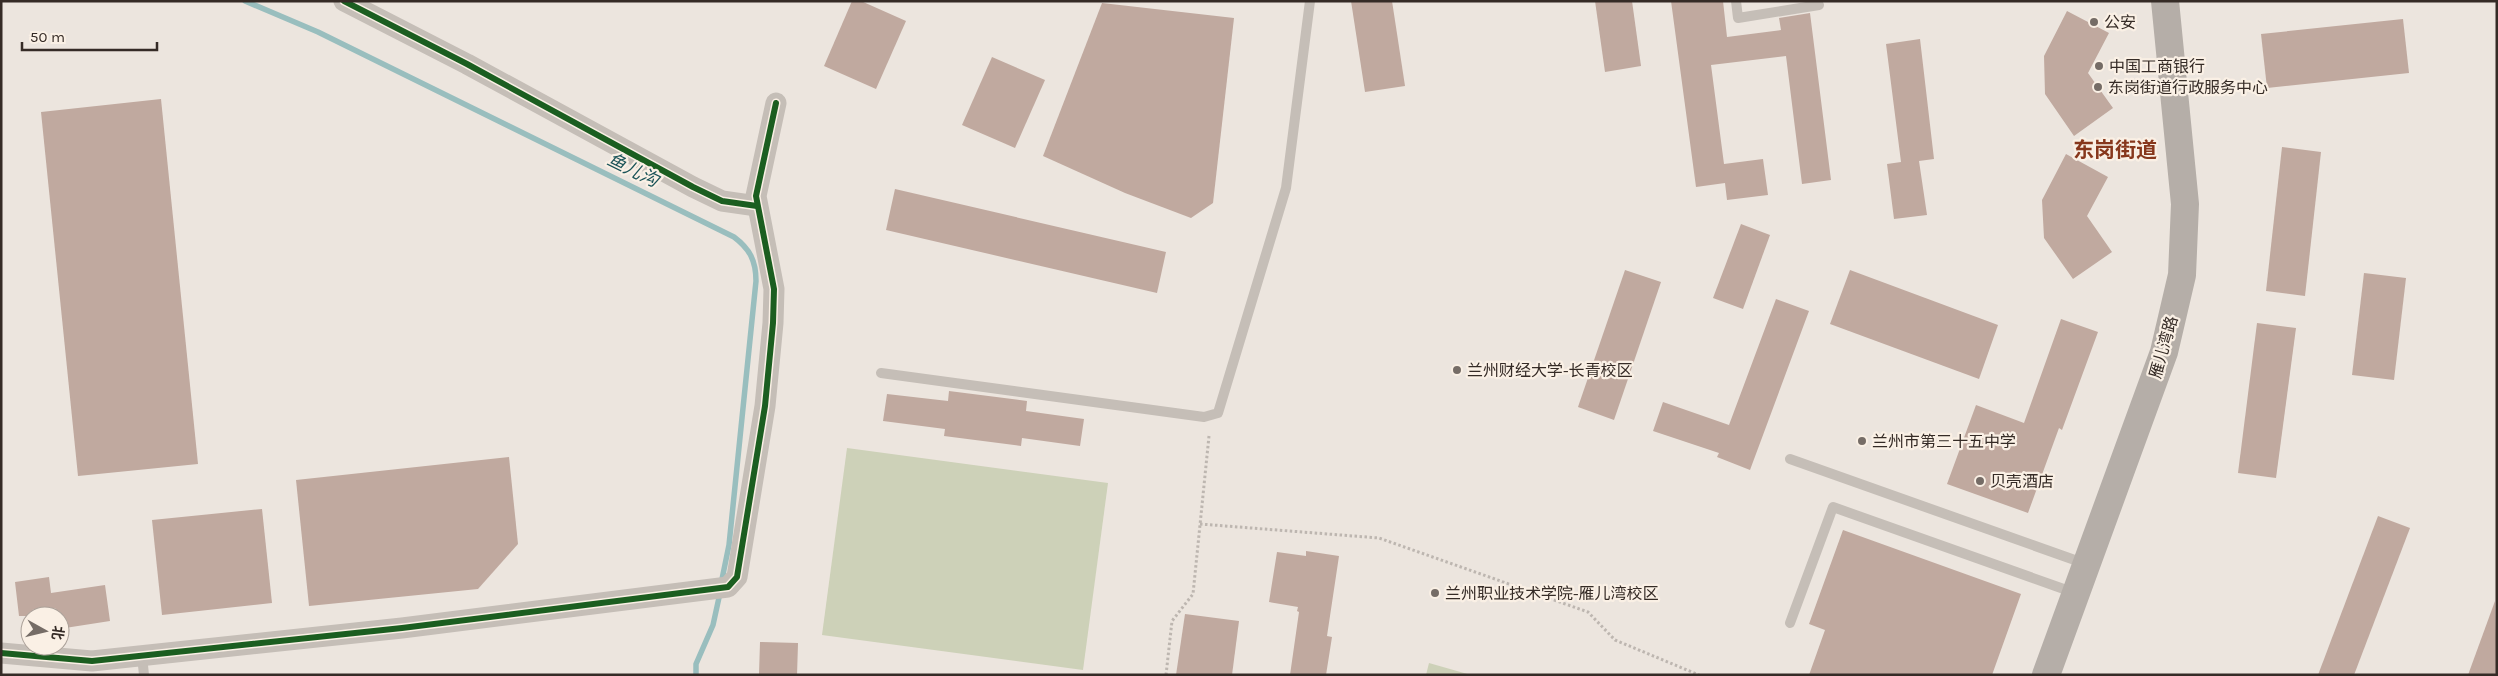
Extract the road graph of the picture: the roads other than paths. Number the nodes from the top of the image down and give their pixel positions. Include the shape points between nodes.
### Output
1 (344, 1) edge
2 (1310, 1) edge
3 (1736, 1) edge
4 (2165, 1) edge
5 (1819, 6) dead end
6 (776, 103) dead end
7 (757, 206) junction
8 (881, 373) dead end
9 (1790, 460) dead end
10 (2087, 564) junction
11 (2076, 593) junction
12 (1790, 623) dead end
13 (1, 653) edge
14 (143, 665) edge
15 (2046, 675) edge

1 - 7 street via 693,187 722,201
2 - 8 lane via 1286,188 1218,413 1204,417
3 - 5 lane via 1738,18
4 - 10 main road, 雁儿湾路 via 2184,204 2182,275 2164,352
6 - 7 street via 756,196
7 - 14 street via 774,289 773,323 765,406 737,577 728,588 402,628
9 - 10 lane
10 - 11 main road, 雁儿湾路
11 - 12 lane via 1833,507
11 - 15 main road, 雁儿湾路
13 - 14 street

